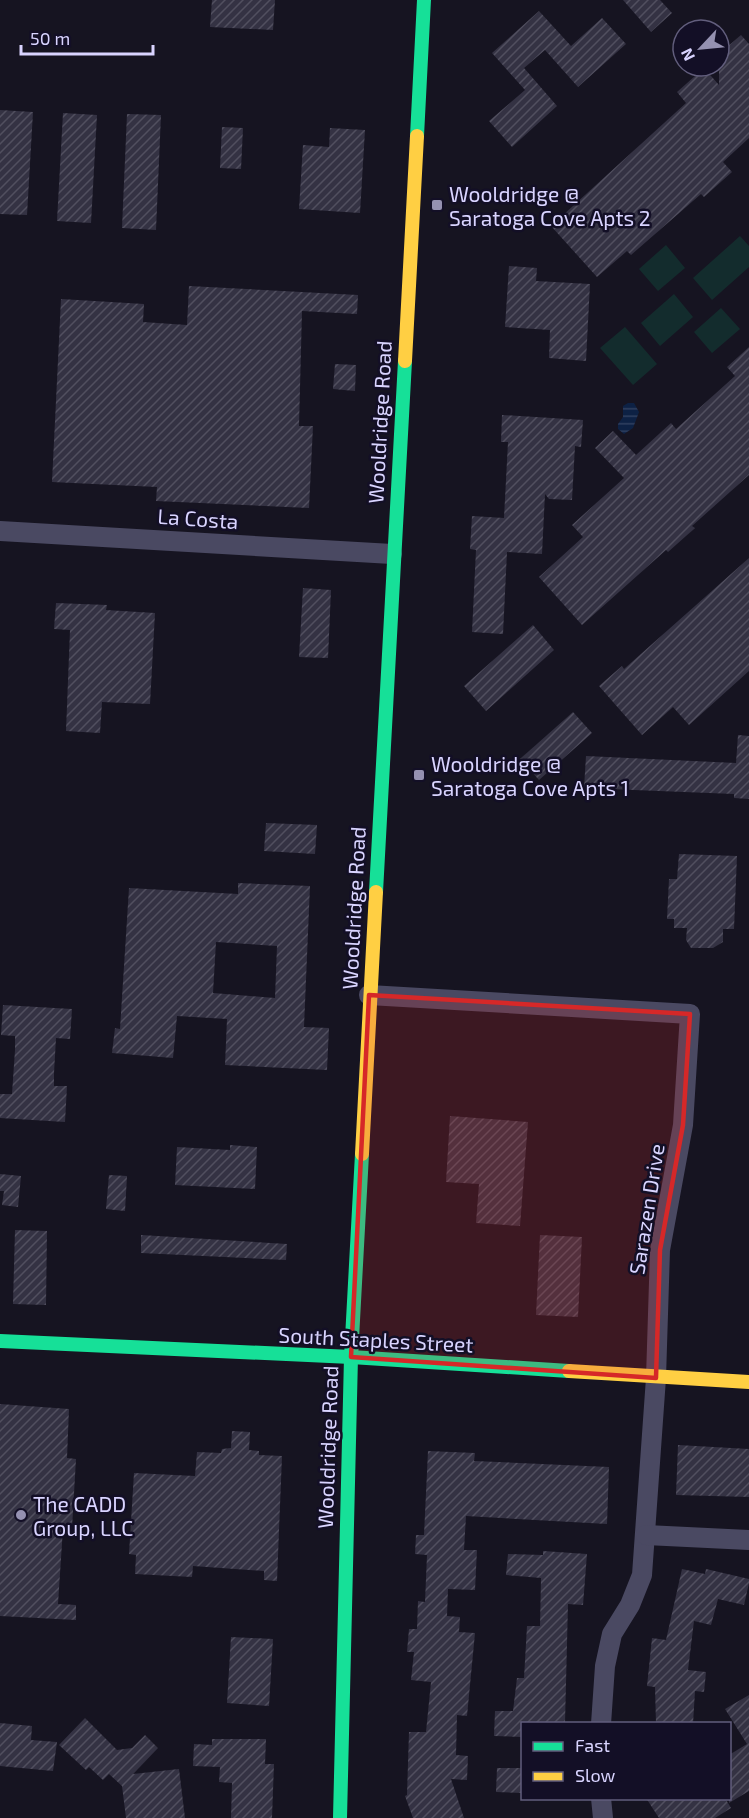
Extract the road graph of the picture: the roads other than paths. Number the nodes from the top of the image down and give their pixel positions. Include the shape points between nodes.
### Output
1 (424, 0) edge
2 (0, 531) edge
3 (392, 554) junction
4 (369, 994) junction
5 (0, 1341) edge
6 (351, 1357) junction
7 (656, 1378) junction
8 (749, 1382) edge
9 (646, 1535) junction
10 (749, 1540) edge
11 (601, 1722) edge
12 (601, 1800) edge
13 (340, 1818) edge
14 (603, 1818) edge

1 - 3 main road, Wooldridge Road
2 - 3 street, La Costa
3 - 4 main road, Wooldridge Road
4 - 6 main road, Wooldridge Road
4 - 7 street, Sarazen Drive via 690,1014 683,1125 660,1250
5 - 6 main road, South Staples Street
6 - 7 main road, South Staples Street
6 - 13 main road, Wooldridge Road
7 - 8 main road, South Staples Street
7 - 9 street, Sarazen Drive
9 - 10 street
9 - 11 street, Sarazen Drive via 642,1575 612,1634 605,1666
12 - 14 street

